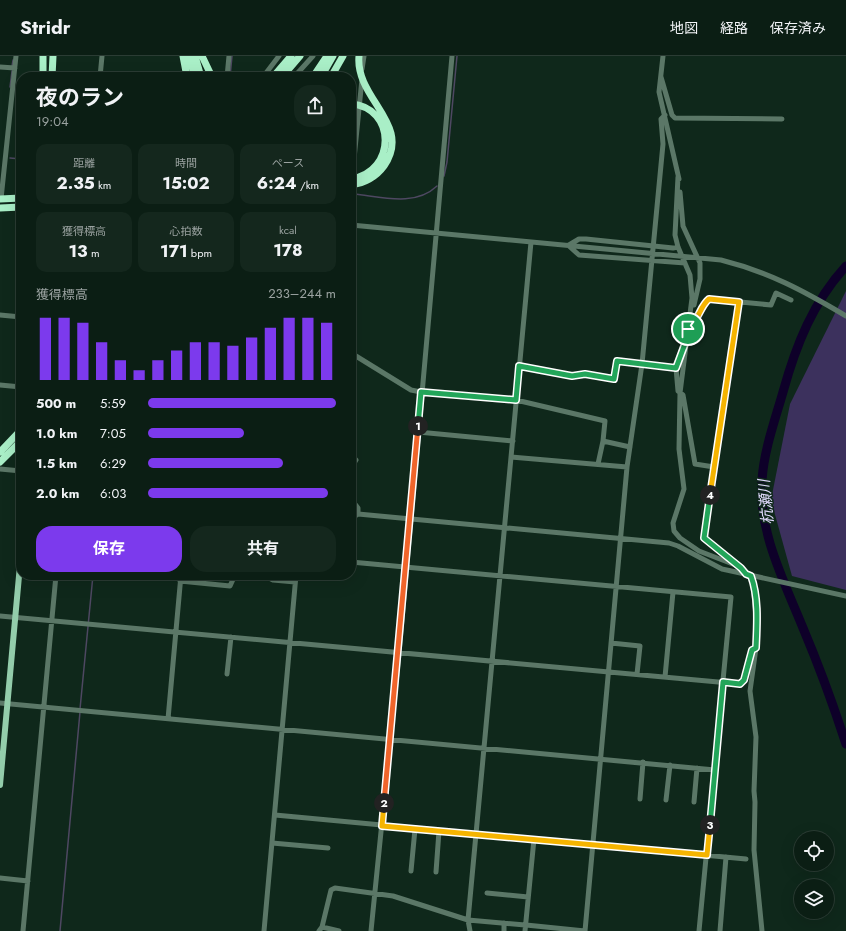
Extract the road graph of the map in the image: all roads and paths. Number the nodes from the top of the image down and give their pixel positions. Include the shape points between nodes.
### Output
1 (16, 56) edge
2 (43, 56) edge
3 (53, 56) edge
4 (102, 56) edge
5 (229, 56) edge
6 (279, 56) edge
7 (291, 56) edge
8 (300, 56) edge
9 (313, 56) edge
10 (327, 56) edge
11 (333, 56) edge
12 (343, 56) edge
13 (359, 56) edge
14 (364, 56) edge
15 (452, 56) edge
16 (663, 56) edge
17 (193, 57) edge
18 (0, 67) edge
19 (14, 68) junction
20 (43, 72) edge
21 (52, 72) edge
22 (100, 72) edge
23 (188, 72) edge
24 (194, 72) edge
25 (199, 72) edge
26 (207, 72) edge
27 (227, 72) edge
28 (267, 72) edge
29 (277, 72) edge
30 (286, 72) edge
31 (299, 72) edge
32 (316, 72) edge
33 (324, 72) edge
34 (334, 72) edge
35 (660, 76) junction
36 (356, 105) edge
37 (664, 115) junction
38 (782, 119) dead end
39 (356, 138) edge
40 (0, 158) edge
41 (6, 159) junction
42 (356, 177) edge
43 (678, 178) junction
44 (356, 184) edge
45 (16, 198) edge
46 (1, 199) edge
47 (0, 208) edge
48 (16, 208) edge
49 (0, 215) edge
50 (356, 225) edge
51 (435, 233) junction
52 (531, 242) junction
53 (568, 246) junction
54 (653, 246) junction
55 (678, 247) junction
56 (701, 258) junction
57 (651, 260) junction
58 (685, 263) junction
59 (791, 300) dead end
60 (739, 302) junction
61 (691, 309) junction
62 (0, 315) edge
63 (846, 316) edge
64 (16, 317) edge
65 (688, 329) junction
66 (686, 341) junction
67 (356, 356) edge
68 (642, 364) junction
69 (519, 366) junction
70 (676, 368) junction
71 (0, 385) edge
72 (16, 387) edge
73 (421, 392) junction
74 (680, 393) junction
75 (516, 400) junction
76 (418, 432) junction
77 (16, 435) edge
78 (513, 441) junction
79 (603, 441) junction
80 (16, 446) edge
81 (630, 447) junction
82 (0, 452) edge
83 (511, 457) junction
84 (0, 462) edge
85 (598, 464) junction
86 (627, 467) junction
87 (714, 467) junction
88 (0, 469) edge
89 (16, 471) edge
90 (356, 505) edge
91 (358, 514) joint
92 (410, 519) junction
93 (505, 528) junction
94 (620, 539) junction
95 (356, 562) edge
96 (738, 566) junction
97 (406, 567) junction
98 (748, 575) junction
99 (500, 576) junction
100 (19, 580) edge
101 (56, 580) edge
102 (233, 580) edge
103 (273, 580) edge
104 (180, 581) joint
105 (295, 582) joint
106 (616, 586) junction
107 (673, 592) junction
108 (846, 596) edge
109 (0, 616) edge
110 (15, 617) junction
111 (52, 621) junction
112 (176, 632) junction
113 (231, 637) junction
114 (290, 643) junction
115 (611, 643) junction
116 (756, 648) junction
117 (399, 653) junction
118 (492, 660) junction
119 (608, 671) junction
120 (227, 674) dead end
121 (637, 674) junction
122 (665, 677) junction
123 (723, 682) junction
124 (0, 703) edge
125 (7, 703) junction
126 (42, 707) junction
127 (168, 719) junction
128 (282, 730) junction
129 (390, 739) junction
130 (484, 748) junction
131 (600, 758) junction
132 (643, 762) junction
133 (670, 765) junction
134 (697, 768) junction
135 (714, 770) junction
136 (0, 785) edge
137 (640, 799) dead end
138 (666, 800) dead end
139 (694, 802) dead end
140 (275, 815) junction
141 (382, 826) junction
142 (415, 829) junction
143 (439, 831) junction
144 (476, 835) junction
145 (534, 839) junction
146 (272, 843) junction
147 (593, 844) junction
148 (328, 848) dead end
149 (707, 855) junction
150 (726, 857) junction
151 (746, 859) dead end
152 (411, 870) dead end
153 (436, 872) dead end
154 (0, 878) edge
155 (28, 881) junction
156 (487, 892) dead end
157 (376, 894) junction
158 (528, 897) junction
159 (468, 920) junction
160 (504, 923) junction
161 (525, 927) edge
162 (320, 929) edge
163 (553, 929) edge
164 (23, 931) edge
165 (264, 931) edge
166 (339, 931) edge
167 (371, 931) edge
168 (470, 931) edge
169 (504, 931) edge
170 (585, 931) edge
171 (699, 931) edge
172 (720, 931) edge
173 (762, 931) edge

1 - 19 street
2 - 20 highway
3 - 21 highway
4 - 22 street
5 - 27 street
6 - 28 street
7 - 29 highway
8 - 30 highway
9 - 31 street
10 - 32 highway
11 - 33 highway
12 - 34 highway
13 - 44 highway via 363,84 385,118 392,141 389,156 381,170 369,180
14 - 39 street
15 - 51 street
16 - 35 street
17 - 23 highway
17 - 24 highway
17 - 25 highway
17 - 26 highway
18 - 19 street
19 - 41 street
35 - 37 street via 659,92
35 - 38 street via 675,118
36 - 42 highway via 374,114 382,126 385,138 384,151 379,162 368,172
37 - 43 street
37 - 54 street via 661,119 663,144
40 - 41 street
41 - 46 street
43 - 55 street via 674,228
43 - 56 street via 683,226
45 - 46 highway
47 - 48 highway
47 - 49 street
50 - 51 street
51 - 52 street
51 - 73 street
52 - 53 street
52 - 69 street
53 - 54 street via 579,239 586,239
53 - 56 street
53 - 57 street via 578,255
54 - 55 street
54 - 57 street
55 - 58 street
56 - 61 street via 700,279
56 - 63 street via 729,262 768,274 796,286
57 - 58 street
57 - 68 street
58 - 61 street via 690,275
59 - 60 street via 776,292 771,306
60 - 65 street via 709,299 695,324
60 - 87 street
61 - 65 street
62 - 64 street
65 - 66 street
66 - 70 street
66 - 74 street
67 - 73 street via 411,390
68 - 69 street via 617,361 614,379 585,374 572,376
68 - 70 street
68 - 81 street
69 - 75 street
70 - 74 street
71 - 72 street
73 - 75 street
73 - 76 street
74 - 87 street via 683,394 695,464
74 - 96 street via 679,449 684,489 674,516 674,531 699,551
75 - 78 street
75 - 79 street via 605,421
76 - 78 street
76 - 92 street
77 - 82 highway
78 - 83 street
79 - 81 street
79 - 85 street
80 - 84 highway
81 - 86 street
83 - 85 street
83 - 93 street
85 - 86 street
86 - 94 street
87 - 96 street via 704,538
88 - 89 street
90 - 91 street
91 - 92 street
92 - 93 street
92 - 97 street
93 - 94 street
93 - 99 street
94 - 98 street via 669,543 722,569
94 - 106 street
95 - 97 street
96 - 98 street
97 - 99 street
97 - 117 street
98 - 108 street
98 - 116 street via 756,604
99 - 106 street
99 - 118 street
100 - 110 main road
101 - 111 street
102 - 104 street via 230,586
103 - 105 street
104 - 112 street
105 - 114 street
106 - 107 street
106 - 115 street
107 - 122 street
107 - 123 street via 731,597
109 - 110 street
110 - 111 street
110 - 125 main road
111 - 112 street
111 - 126 street
112 - 113 street
112 - 127 street
113 - 114 street
113 - 120 street
114 - 117 street
114 - 128 street
115 - 119 street
115 - 121 street via 640,646
116 - 123 street via 752,650 744,680 740,684
116 - 173 street via 750,691 756,737 754,850
117 - 118 street
117 - 129 street
118 - 119 street
118 - 130 street
119 - 121 street
119 - 131 street
121 - 122 street
122 - 123 street
123 - 135 street
124 - 125 street
125 - 126 street
125 - 136 main road
126 - 127 street
126 - 155 street
127 - 128 street
128 - 129 street
128 - 140 street
129 - 130 street
129 - 141 street
130 - 131 street
130 - 144 street
131 - 132 street
131 - 147 street
132 - 133 street
132 - 137 street
133 - 134 street
133 - 138 street
134 - 135 street
134 - 139 street
135 - 149 street
140 - 141 street
140 - 146 street
141 - 142 street
141 - 157 street
142 - 143 street
142 - 152 street
143 - 144 street
143 - 153 street
144 - 145 street
144 - 159 street
145 - 147 street
145 - 158 street
146 - 148 street
146 - 165 street
147 - 149 street
147 - 170 street
149 - 150 street
149 - 171 street
150 - 151 street
150 - 172 street
154 - 155 street
155 - 164 street
156 - 158 street
157 - 159 street via 393,896
157 - 162 street via 339,888 331,890
157 - 167 street
158 - 161 street
159 - 160 street
159 - 168 street
160 - 161 street
160 - 169 street
161 - 163 street
162 - 166 street
163 - 170 street

